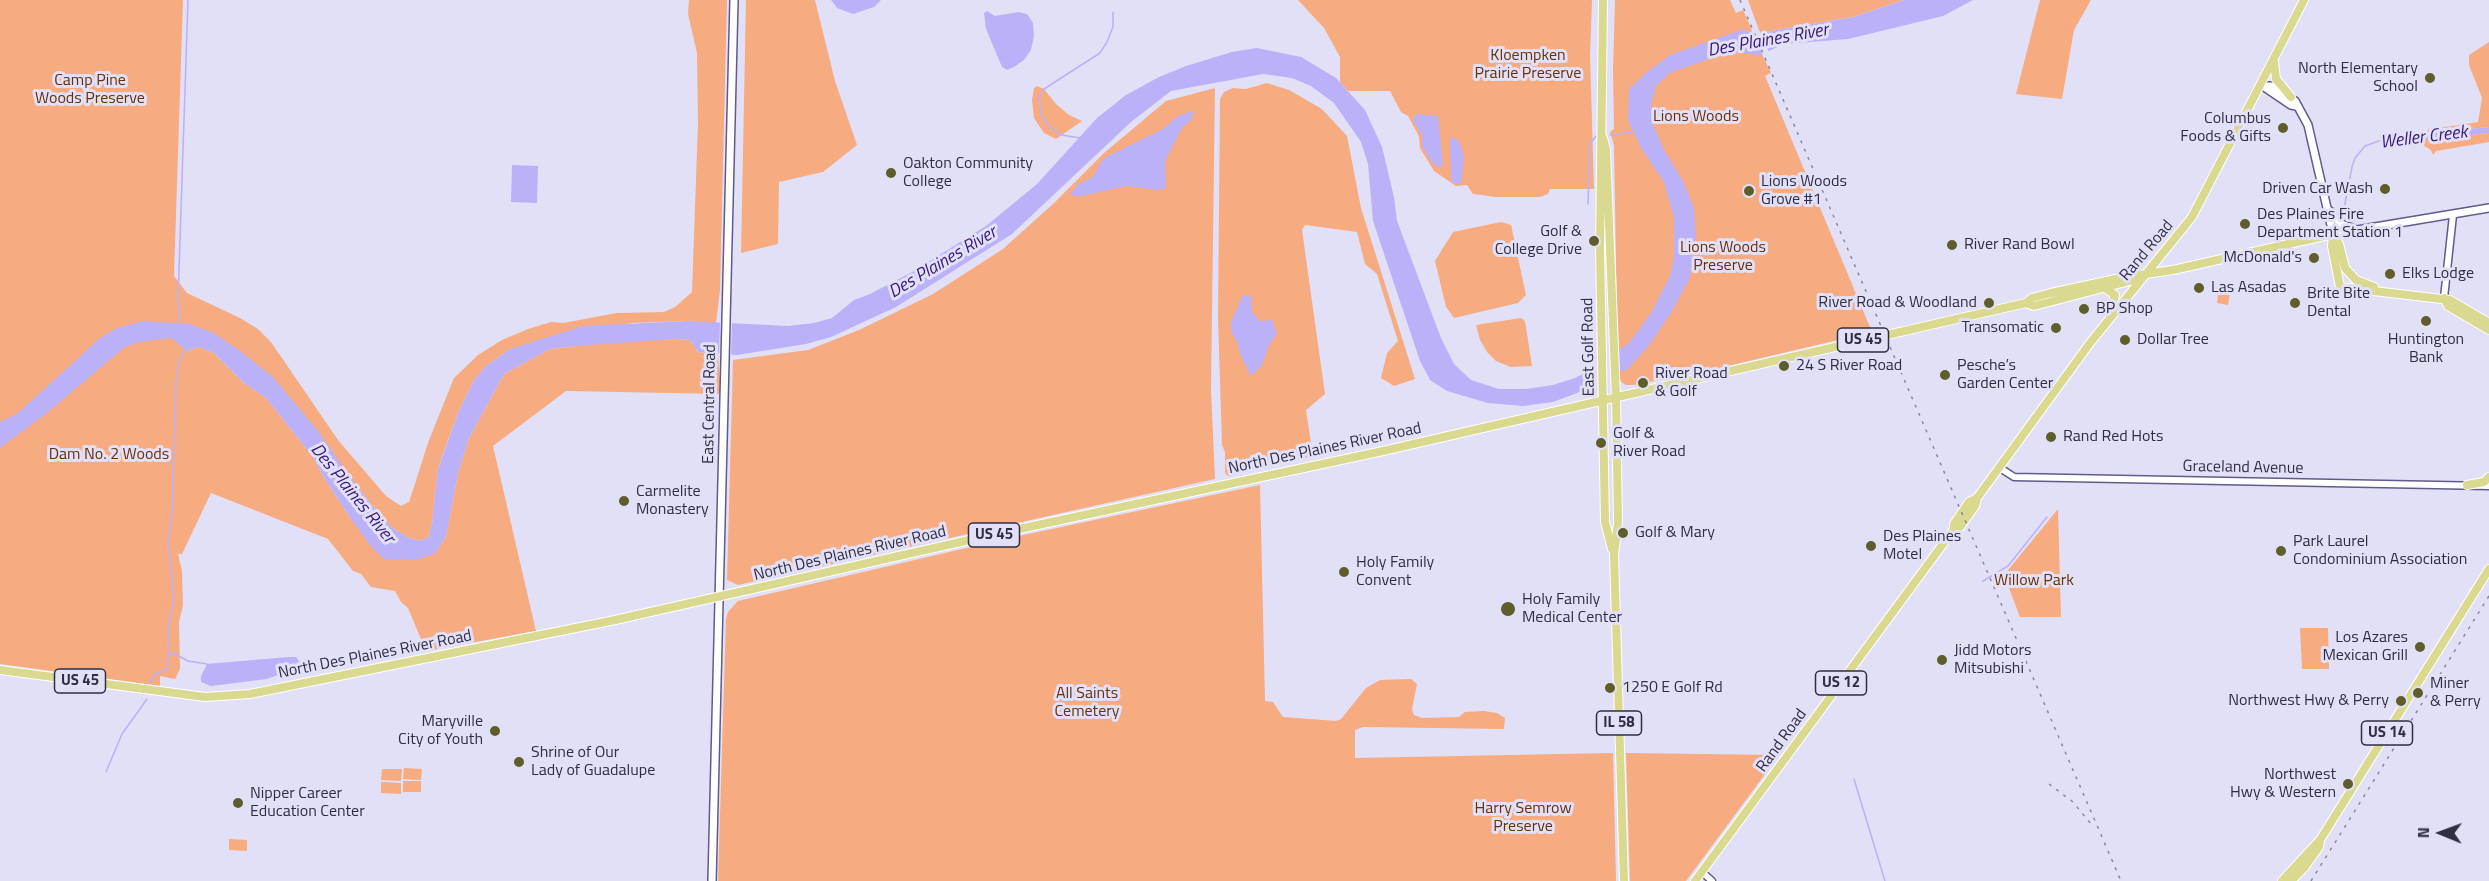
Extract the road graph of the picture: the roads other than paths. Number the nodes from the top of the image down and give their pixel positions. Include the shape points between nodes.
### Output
1 (734, 0) edge
2 (1603, 0) edge
3 (2304, 0) edge
4 (2274, 60) junction
5 (2261, 86) junction
6 (2291, 97) junction
7 (2296, 106) junction
8 (1603, 138) junction
9 (2326, 205) junction
10 (2489, 208) edge
11 (2453, 215) junction
12 (2356, 230) junction
13 (2333, 234) junction
14 (2144, 276) junction
15 (2104, 288) junction
16 (2390, 292) junction
17 (2444, 298) junction
18 (2026, 303) junction
19 (2105, 325) junction
20 (2488, 328) edge
21 (1616, 397) junction
22 (1605, 400) junction
23 (2000, 468) junction
24 (2489, 477) edge
25 (2467, 485) junction
26 (2489, 486) edge
27 (1614, 555) junction
28 (2489, 568) edge
29 (719, 597) junction
30 (0, 670) edge
31 (2320, 840) junction
32 (1702, 872) junction
33 (712, 881) edge
34 (1624, 881) edge
35 (1695, 881) edge
36 (1712, 881) edge
37 (2282, 881) edge
38 (2291, 881) edge

1 - 29 main road, East Central Road
2 - 8 main road, East Golf Road / IL 58
3 - 4 main road, Rand Road
4 - 5 main road, Rand Road
4 - 6 main road via 2276,79
5 - 6 main road via 2271,86
5 - 7 main road
5 - 14 main road, Rand Road via 2192,217
6 - 7 main road
7 - 9 main road via 2308,126
8 - 21 main road, East Golf Road / IL 58
8 - 22 main road, East Golf Road / IL 58 via 1599,181
9 - 12 main road via 2339,223
9 - 13 main road
10 - 11 main road
11 - 12 main road
11 - 17 street
12 - 13 main road
13 - 14 main road
13 - 16 main road via 2349,273 2363,284
13 - 16 main road via 2340,287
14 - 15 main road, US 45
14 - 18 main road, US 45 via 2051,293
14 - 19 main road, Rand Road / US 12
15 - 18 main road, US 45 via 2034,306
15 - 19 main road via 2115,295
16 - 17 main road
17 - 20 main road via 2448,306
18 - 21 main road, North Des Plaines River Road / US 45
19 - 23 main road, Rand Road / US 12
21 - 22 main road, North Des Plaines River Road / US 45
21 - 27 main road, East Golf Road / IL 58 via 1618,523
22 - 27 main road, East Golf Road / IL 58 via 1605,522
22 - 29 main road, North Des Plaines River Road / US 45
23 - 25 street, Graceland Avenue via 2014,477
23 - 32 main road, Rand Road / US 12
24 - 25 main road
25 - 26 street, Graceland Avenue
27 - 34 main road, East Golf Road / IL 58
28 - 31 main road, US 14
29 - 30 main road, North Des Plaines River Road / US 45 via 250,694 205,698
29 - 33 main road, East Central Road
31 - 37 main road, US 14
31 - 38 main road, US 14 via 2319,847
32 - 35 main road, Rand Road / US 12
32 - 36 street

